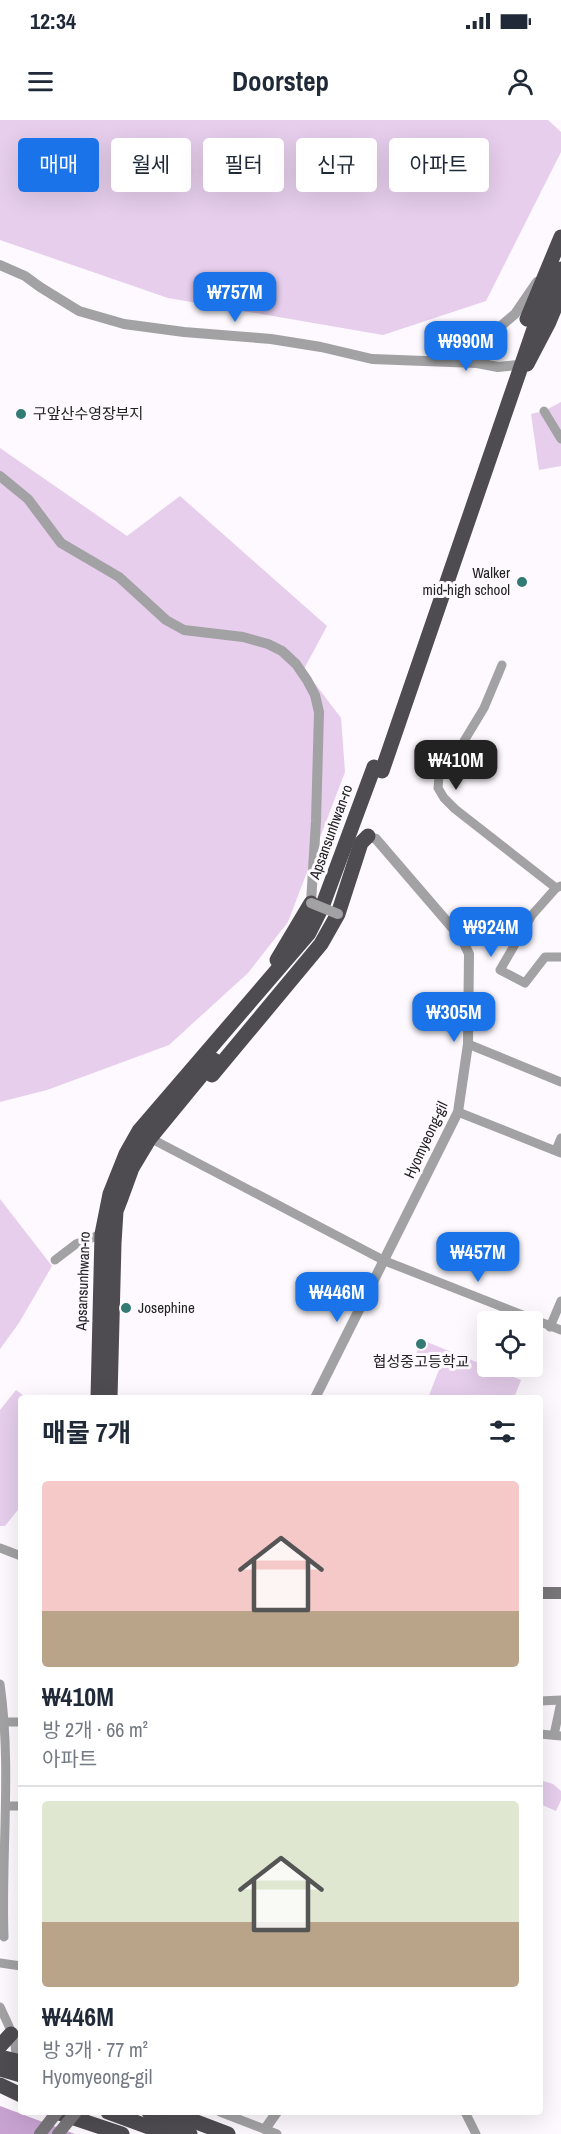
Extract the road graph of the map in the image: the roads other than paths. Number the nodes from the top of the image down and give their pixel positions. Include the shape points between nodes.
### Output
1 (561, 237) edge
2 (0, 265) edge
3 (556, 265) edge
4 (561, 293) edge
5 (477, 346) junction
6 (445, 360) junction
7 (477, 363) junction
8 (527, 364) joint
9 (544, 411) dead end
10 (561, 439) edge
11 (0, 476) edge
12 (502, 665) dead end
13 (368, 836) joint
14 (559, 887) edge
15 (311, 903) junction
16 (338, 914) junction
17 (561, 957) edge
18 (468, 1044) junction
19 (561, 1082) edge
20 (459, 1112) junction
21 (156, 1120) junction
22 (150, 1138) junction
23 (561, 1138) edge
24 (559, 1152) edge
25 (102, 1234) junction
26 (55, 1260) dead end
27 (385, 1261) junction
28 (561, 1301) edge
29 (550, 1327) junction
30 (561, 1330) edge
31 (98, 1395) edge
32 (110, 1395) edge
33 (317, 1395) edge
34 (0, 1548) edge
35 (18, 1555) edge
36 (543, 1593) edge
37 (561, 1593) edge
38 (0, 1684) edge
39 (543, 1701) edge
40 (561, 1701) edge
41 (2, 1720) edge
42 (18, 1722) edge
43 (543, 1734) edge
44 (558, 1735) edge
45 (6, 1806) junction
46 (18, 1806) edge
47 (2, 1841) edge
48 (4, 1938) dead end
49 (0, 1963) edge
50 (18, 1966) edge
51 (0, 2007) edge
52 (12, 2034) junction
53 (0, 2046) edge
54 (9, 2064) edge
55 (0, 2078) edge
56 (18, 2082) edge
57 (0, 2085) edge
58 (0, 2093) edge
59 (18, 2094) edge
60 (18, 2099) edge
61 (55, 2115) edge
62 (66, 2115) edge
63 (74, 2115) edge
64 (75, 2115) edge
65 (116, 2115) edge
66 (143, 2115) edge
67 (156, 2115) edge
68 (178, 2115) edge
69 (228, 2115) edge
70 (275, 2115) edge
71 (466, 2115) edge
72 (265, 2129) junction
73 (117, 2132) edge
74 (198, 2133) edge
75 (40, 2134) edge
76 (58, 2134) edge
77 (168, 2134) edge
78 (228, 2134) edge
79 (277, 2134) edge
80 (476, 2134) edge

1 - 3 highway, Apsansunhwan-ro
2 - 6 street via 25,276 79,311 124,324 280,340 372,359
3 - 5 street via 515,314
3 - 21 highway, Apsansunhwan-ro via 531,321 378,769 322,907 309,933
4 - 8 highway
5 - 6 street
5 - 7 street
6 - 7 street
7 - 8 street via 498,367
9 - 10 street
11 - 15 street, Apsansunhwan-ro via 28,500 61,543 119,577 166,620 184,630 222,633 268,644 296,664 315,694 319,712
12 - 14 street via 484,708 458,751 443,766 438,788 455,809
13 - 16 highway via 361,843
13 - 18 street, Hyomyeong-gil via 376,839 462,939 469,954
14 - 17 street via 532,915 500,970 525,983 545,957
15 - 16 street, bridge
15 - 21 highway via 277,960 162,1097
16 - 21 highway via 321,944 202,1087
18 - 19 street
18 - 20 street, Hyomyeong-gil
20 - 24 street
20 - 27 street, Hyomyeong-gil
21 - 22 highway, Apsansunhwan-ro
21 - 25 highway, Apsansunhwan-ro via 139,1131 126,1154 110,1194
22 - 27 street
22 - 32 highway, Apsansunhwan-ro via 132,1168 116,1211
23 - 24 street
25 - 26 street via 76,1244
25 - 31 highway, Apsansunhwan-ro
27 - 29 street
27 - 33 street, Hyomyeong-gil
28 - 29 street
29 - 30 street
34 - 35 street
36 - 37 main road
38 - 41 street
39 - 40 street
40 - 44 street
41 - 42 street
41 - 45 street via 7,1752
43 - 44 street
45 - 46 street
45 - 47 street
47 - 48 street
49 - 50 street
51 - 52 street
52 - 53 highway
52 - 54 street via 16,2054
55 - 56 highway
57 - 59 highway
58 - 60 highway
61 - 75 main road, bridge
62 - 73 highway
63 - 76 main road, bridge
64 - 73 highway
65 - 77 highway
66 - 74 highway
67 - 74 highway
68 - 78 highway
69 - 72 street
70 - 72 street
71 - 80 street
72 - 79 street

